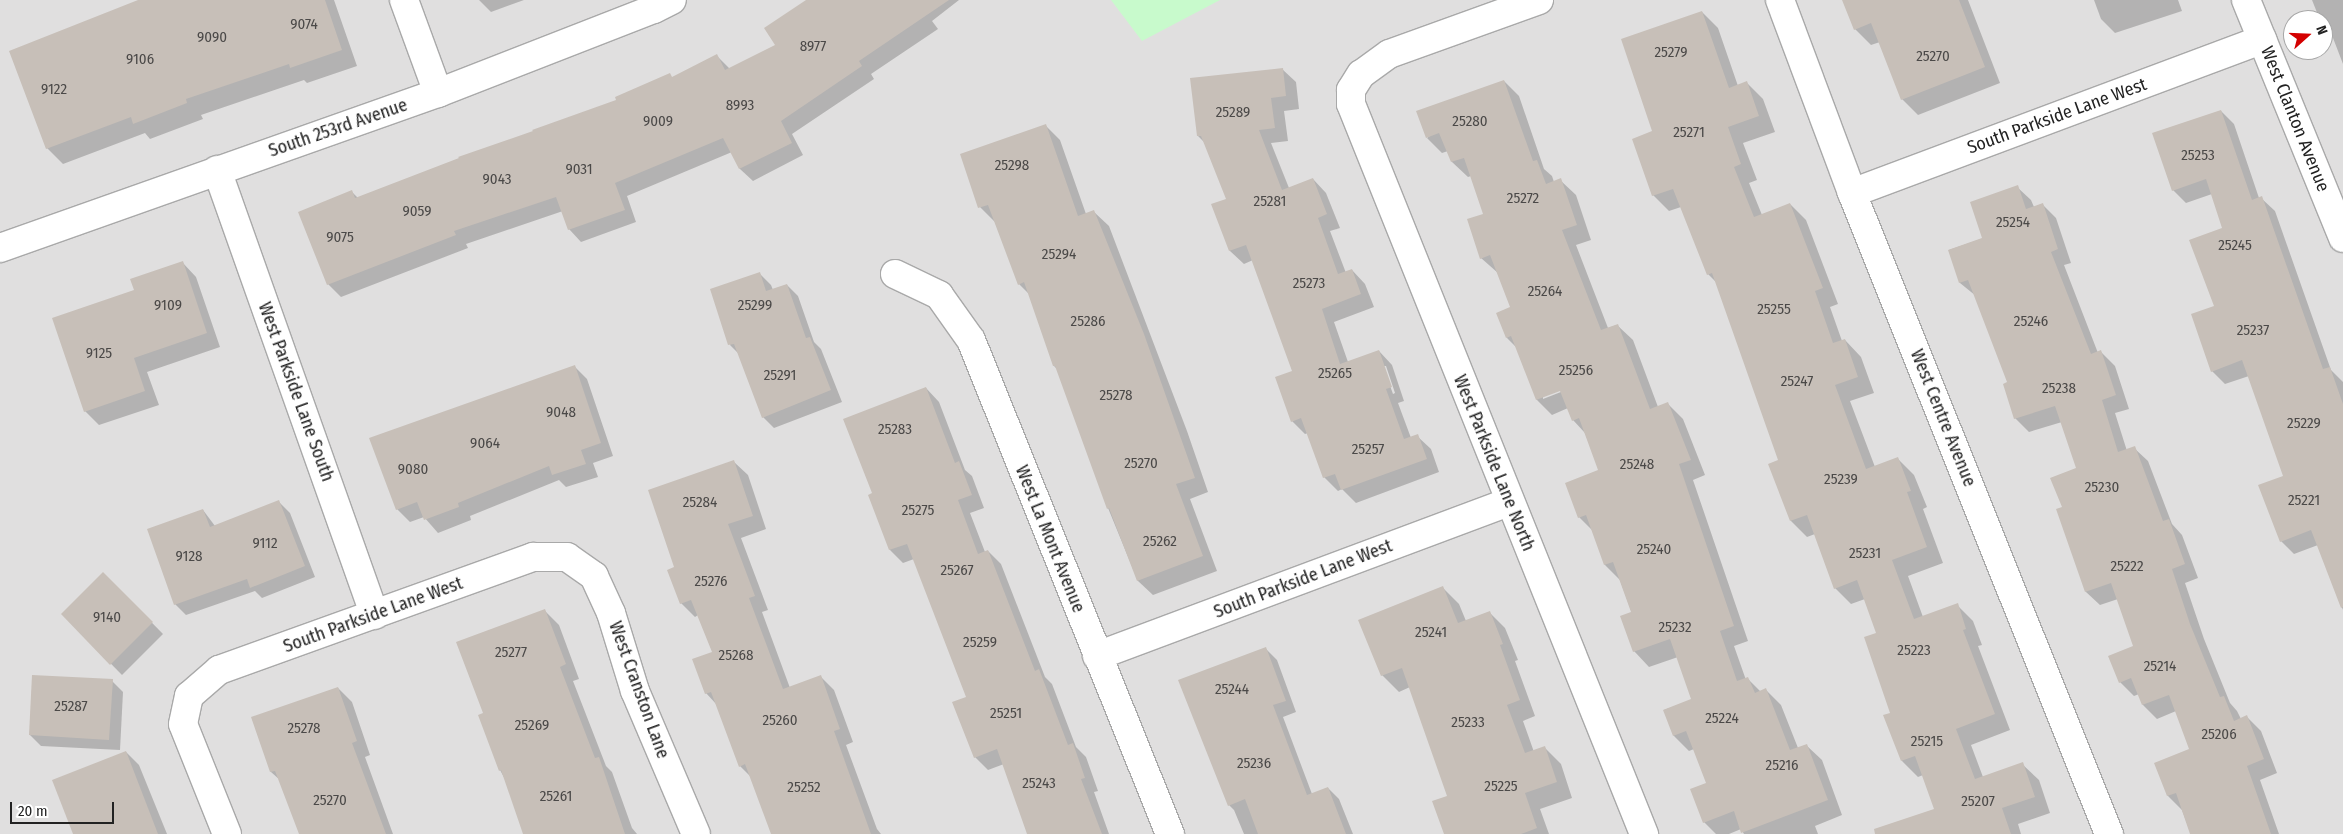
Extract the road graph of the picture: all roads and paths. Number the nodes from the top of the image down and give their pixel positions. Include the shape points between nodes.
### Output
1 (404, 0) edge
2 (672, 0) edge
3 (1539, 0) edge
4 (1780, 0) edge
5 (2246, 0) edge
6 (2262, 40) junction
7 (438, 93) junction
8 (217, 170) junction
9 (1852, 193) junction
10 (2343, 238) edge
11 (0, 248) edge
12 (895, 274) dead end
13 (1509, 502) junction
14 (567, 557) joint
15 (375, 614) junction
16 (1098, 656) junction
17 (227, 834) edge
18 (696, 834) edge
19 (1170, 834) edge
20 (1644, 834) edge
21 (2109, 834) edge

1 - 7 street
2 - 7 street, South 253rd Avenue
3 - 13 street, West Parkside Lane North via 1390,54 1360,74 1351,90 1356,120
4 - 9 street, West Centre Avenue
5 - 6 street, West Clanton Avenue
6 - 9 street, South Parkside Lane West
6 - 10 street, West Clanton Avenue
7 - 8 street, South 253rd Avenue
8 - 11 street, South 253rd Avenue
8 - 15 street, West Parkside Lane South
9 - 21 street, West Centre Avenue
12 - 16 street, West La Mont Avenue via 939,295 971,340
13 - 16 street, South Parkside Lane West
13 - 20 street, West Parkside Lane North
14 - 15 street, South Parkside Lane West via 533,557
14 - 18 street, West Cranston Lane via 594,576 610,613 635,691
15 - 17 street, South Parkside Lane West via 219,670 189,696 184,724
16 - 19 street, West La Mont Avenue

